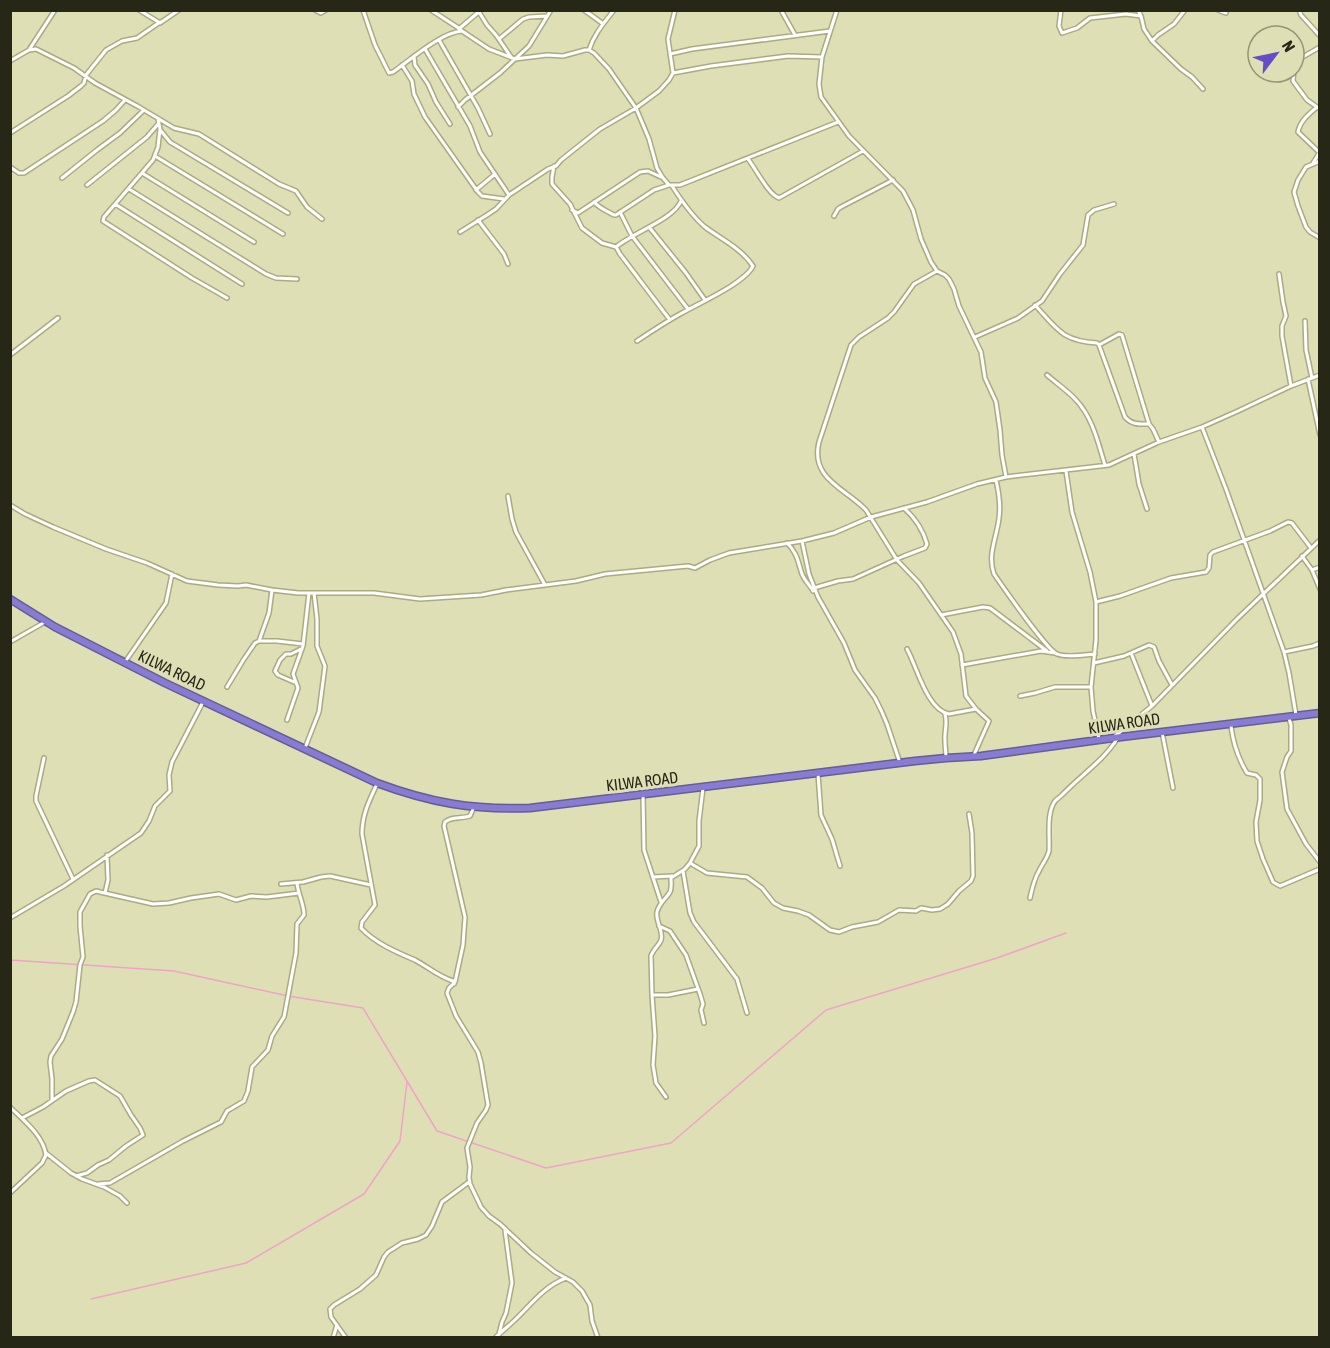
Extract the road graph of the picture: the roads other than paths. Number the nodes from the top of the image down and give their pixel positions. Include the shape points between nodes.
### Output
1 (55, 10) edge
2 (179, 10) edge
3 (315, 10) edge
4 (326, 10) edge
5 (363, 10) edge
6 (551, 10) edge
7 (584, 10) edge
8 (614, 10) edge
9 (675, 10) edge
10 (781, 10) edge
11 (837, 10) edge
12 (1061, 10) edge
13 (1138, 10) edge
14 (1185, 10) edge
15 (1218, 10) edge
16 (1299, 10) edge
17 (142, 11) edge
18 (434, 11) edge
19 (480, 11) edge
20 (1226, 13) dead end
21 (548, 16) junction
22 (1141, 16) junction
23 (160, 22) junction
24 (603, 23) junction
25 (461, 30) junction
26 (830, 32) junction
27 (796, 36) junction
28 (1320, 36) edge
29 (499, 39) junction
30 (439, 40) junction
31 (1152, 41) junction
32 (1320, 47) edge
33 (424, 49) junction
34 (29, 50) junction
35 (589, 51) junction
36 (670, 54) junction
37 (1306, 55) edge
38 (415, 56) junction
39 (822, 57) junction
40 (513, 58) junction
41 (10, 61) edge
42 (402, 65) junction
43 (673, 73) junction
44 (86, 75) junction
45 (1295, 84) edge
46 (1203, 89) dead end
47 (470, 96) junction
48 (125, 100) junction
49 (458, 108) junction
50 (636, 108) junction
51 (1318, 108) edge
52 (144, 110) junction
53 (159, 121) junction
54 (838, 122) junction
55 (450, 124) dead end
56 (160, 129) junction
57 (10, 133) edge
58 (490, 134) dead end
59 (863, 151) junction
60 (1319, 152) edge
61 (155, 156) junction
62 (748, 159) junction
63 (1320, 161) edge
64 (1312, 164) junction
65 (554, 166) junction
66 (10, 167) edge
67 (142, 173) junction
68 (495, 174) junction
69 (62, 178) dead end
70 (663, 178) junction
71 (893, 180) junction
72 (87, 185) dead end
73 (670, 186) junction
74 (129, 189) junction
75 (476, 190) junction
76 (509, 195) junction
77 (504, 199) junction
78 (681, 201) junction
79 (594, 202) junction
80 (115, 204) junction
81 (1114, 204) dead end
82 (572, 210) junction
83 (620, 212) junction
84 (288, 213) dead end
85 (834, 216) dead end
86 (322, 219) dead end
87 (478, 220) junction
88 (649, 227) junction
89 (460, 232) dead end
90 (283, 234) dead end
91 (632, 236) junction
92 (1320, 238) edge
93 (254, 242) dead end
94 (616, 247) junction
95 (508, 264) dead end
96 (937, 271) junction
97 (1279, 274) dead end
98 (297, 279) dead end
99 (242, 284) dead end
100 (227, 298) dead end
101 (705, 300) junction
102 (1035, 305) junction
103 (688, 309) junction
104 (58, 318) dead end
105 (670, 320) junction
106 (1305, 321) dead end
107 (975, 337) junction
108 (638, 341) dead end
109 (1099, 345) junction
110 (10, 355) edge
111 (1047, 375) dead end
112 (1320, 375) edge
113 (1310, 379) junction
114 (1291, 386) junction
115 (1149, 424) junction
116 (1202, 427) junction
117 (1320, 435) edge
118 (1159, 442) junction
119 (1134, 454) junction
120 (1105, 465) junction
121 (1066, 471) junction
122 (1006, 477) junction
123 (996, 480) junction
124 (508, 496) dead end
125 (10, 505) edge
126 (904, 508) junction
127 (1147, 509) dead end
128 (871, 517) junction
129 (1320, 540) edge
130 (1244, 541) junction
131 (801, 542) junction
132 (787, 543) junction
133 (1311, 548) junction
134 (1302, 556) junction
135 (897, 560) junction
136 (1320, 567) edge
137 (1312, 570) junction
138 (172, 574) junction
139 (545, 585) junction
140 (814, 588) junction
141 (1320, 589) edge
142 (272, 590) junction
143 (309, 593) junction
144 (314, 593) junction
145 (1263, 594) junction
146 (11, 599) edge
147 (1096, 602) junction
148 (823, 609) junction
149 (941, 615) junction
150 (45, 622) junction
151 (259, 641) junction
152 (10, 642) edge
153 (1320, 643) edge
154 (303, 646) junction
155 (907, 649) dead end
156 (1047, 651) junction
157 (1284, 652) junction
158 (1055, 653) junction
159 (1131, 653) junction
160 (1095, 654) junction
161 (125, 662) junction
162 (1094, 663) junction
163 (962, 665) junction
164 (295, 682) junction
165 (1172, 685) junction
166 (227, 687) dead end
167 (1090, 687) junction
168 (1020, 696) dead end
169 (204, 700) junction
170 (1152, 706) junction
171 (976, 709) junction
172 (1320, 712) edge
173 (945, 714) junction
174 (1293, 716) junction
175 (287, 720) dead end
176 (1230, 724) junction
177 (1162, 732) junction
178 (1116, 737) junction
179 (1100, 740) junction
180 (305, 749) junction
181 (973, 757) junction
182 (44, 758) dead end
183 (946, 758) junction
184 (900, 763) junction
185 (818, 774) junction
186 (377, 783) junction
187 (703, 786) junction
188 (1173, 788) dead end
189 (643, 794) junction
190 (474, 807) junction
191 (969, 814) dead end
192 (107, 855) junction
193 (1320, 862) edge
194 (690, 863) junction
195 (840, 866) dead end
196 (1320, 869) edge
197 (683, 871) junction
198 (672, 876) junction
199 (653, 877) junction
200 (73, 879) junction
201 (297, 883) junction
202 (281, 884) dead end
203 (371, 885) junction
204 (105, 893) junction
205 (299, 893) junction
206 (1030, 898) dead end
207 (661, 902) junction
208 (10, 918) edge
209 (659, 926) junction
210 (454, 984) junction
211 (698, 989) junction
212 (652, 996) junction
213 (747, 1013) dead end
214 (704, 1023) dead end
215 (666, 1097) dead end
216 (52, 1100) junction
217 (10, 1107) edge
218 (22, 1118) junction
219 (46, 1153) junction
220 (76, 1176) junction
221 (469, 1182) junction
222 (98, 1184) junction
223 (10, 1193) edge
224 (127, 1203) dead end
225 (505, 1229) junction
226 (566, 1278) junction
227 (337, 1325) junction
228 (499, 1334) junction
229 (333, 1338) edge
230 (346, 1338) edge
231 (495, 1338) edge
232 (598, 1338) edge

1 - 34 street
2 - 23 street
3 - 4 street
5 - 42 street via 388,72
6 - 21 street
7 - 24 street
8 - 24 street
9 - 36 street via 668,39
10 - 27 street
11 - 26 street
12 - 22 street via 1062,33 1090,18
13 - 22 street
14 - 31 street
15 - 20 street
16 - 28 street
17 - 23 street
18 - 25 street
19 - 25 street
19 - 29 street
21 - 29 street via 523,19
21 - 40 street via 529,46
22 - 31 street
23 - 44 street via 137,38 108,48
24 - 35 street
25 - 30 street
25 - 40 street via 489,49
26 - 27 street
26 - 39 street
27 - 36 street
29 - 40 street
30 - 33 street
30 - 47 street
31 - 46 street
32 - 37 street
33 - 38 street
33 - 49 street
34 - 41 street
34 - 44 street via 39,51
35 - 40 street
35 - 50 street via 609,69
36 - 43 street
38 - 42 street
38 - 55 street via 415,65
39 - 43 street via 788,56
39 - 54 street via 821,97
40 - 47 street
42 - 75 street via 425,117
43 - 50 street via 659,91
44 - 48 street
44 - 57 street via 83,84 68,96
45 - 51 street
47 - 49 street
47 - 58 street
48 - 52 street
48 - 66 street via 103,121 24,173
49 - 68 street
50 - 65 street via 600,129
50 - 70 street
51 - 60 street via 1303,120 1298,132
52 - 53 street
52 - 69 street
53 - 56 street
53 - 72 street via 147,137
53 - 86 street via 199,134 296,191
54 - 59 street
54 - 62 street
56 - 61 street
56 - 84 street via 170,141
59 - 62 street via 779,198
59 - 71 street
60 - 64 street
61 - 67 street
61 - 90 street
62 - 73 street
63 - 64 street
64 - 92 street via 1301,174 1294,192 1306,226
65 - 76 street
65 - 82 street via 552,184
67 - 74 street
67 - 93 street
68 - 75 street
68 - 76 street
70 - 73 street
70 - 79 street via 640,172
71 - 85 street via 841,207
71 - 96 street via 908,198
73 - 78 street
73 - 83 street via 654,190
74 - 80 street
74 - 98 street via 266,274 278,279
75 - 77 street via 482,196
76 - 77 street
77 - 87 street
78 - 88 street via 677,209
78 - 101 street via 703,225 753,266 749,273
79 - 82 street via 579,213
79 - 83 street via 614,215
80 - 99 street
80 - 100 street via 104,222
81 - 102 street via 1088,215 1083,245
82 - 94 street via 584,231
83 - 91 street
87 - 89 street
87 - 95 street
88 - 91 street
88 - 101 street
91 - 94 street
91 - 103 street
94 - 105 street
96 - 107 street via 949,279
96 - 128 street via 914,284 888,318 851,345 819,442 820,468
97 - 114 street via 1286,316 1282,342
101 - 103 street
102 - 107 street via 1018,318
102 - 109 street via 1064,336
103 - 105 street
104 - 110 street
105 - 108 street
106 - 113 street
107 - 122 street via 985,378 996,402
109 - 115 street via 1125,417 1134,424
109 - 115 street via 1122,335
111 - 120 street via 1082,406
112 - 113 street
113 - 114 street
113 - 117 street
114 - 116 street
115 - 118 street
116 - 118 street
116 - 130 street
118 - 119 street
119 - 120 street
119 - 127 street
120 - 121 street
121 - 122 street
121 - 147 street via 1072,512
122 - 123 street
123 - 126 street
123 - 158 street via 1000,508 992,568
124 - 139 street via 516,532
125 - 138 street via 66,533
126 - 128 street
126 - 135 street via 927,544
128 - 131 street
128 - 135 street
129 - 133 street
130 - 133 street via 1290,522
130 - 145 street
130 - 147 street via 1213,552 1206,572 1171,578
131 - 132 street
131 - 140 street
132 - 139 street via 730,553 694,568 605,574
132 - 148 street
133 - 134 street
134 - 137 street
134 - 145 street
135 - 140 street via 853,579
135 - 149 street
136 - 137 street
137 - 141 street
138 - 142 street via 192,583
138 - 161 street via 166,603
139 - 144 street via 420,599 388,593
140 - 148 street
142 - 143 street
142 - 151 street
143 - 144 street
143 - 154 street
144 - 180 street via 317,646 325,666 319,712
145 - 157 street
145 - 165 street
146 - 150 highway, KILWA ROAD
147 - 160 street
148 - 184 street via 855,670 875,698
149 - 156 street via 990,608
149 - 163 street via 957,639
150 - 152 street
150 - 161 highway, KILWA ROAD
151 - 154 street
151 - 166 street
153 - 157 street
154 - 164 street via 293,674
154 - 164 street via 286,654 275,671
155 - 173 street via 928,696
156 - 158 street
156 - 163 street
157 - 174 street
158 - 160 street
159 - 162 street
159 - 165 street via 1149,645 1154,647
159 - 170 street
160 - 162 street
161 - 169 highway, KILWA ROAD
162 - 167 street
163 - 171 street via 966,696
164 - 175 street via 298,688
165 - 170 street
167 - 168 street via 1055,687
167 - 179 street
169 - 180 highway, KILWA ROAD
169 - 192 street via 172,762 169,792 155,806 139,835
170 - 178 street
171 - 173 street
171 - 181 street via 989,723
172 - 174 highway, KILWA ROAD
173 - 183 street
174 - 176 highway, KILWA ROAD
174 - 193 street via 1291,751 1282,772 1286,803 1306,844
176 - 177 highway, KILWA ROAD
176 - 196 street via 1238,757 1247,773 1260,779 1257,841 1273,882 1280,886
177 - 178 highway, KILWA ROAD
177 - 188 street
178 - 179 highway, KILWA ROAD
178 - 206 street via 1092,767 1055,801 1048,853
179 - 181 highway, KILWA ROAD
180 - 186 highway, KILWA ROAD
181 - 183 highway, KILWA ROAD
182 - 200 street via 36,801
183 - 184 highway, KILWA ROAD
184 - 185 highway, KILWA ROAD
185 - 187 highway, KILWA ROAD
185 - 195 street via 821,815
186 - 190 highway, KILWA ROAD via 435,801
186 - 203 street via 362,825
187 - 189 highway, KILWA ROAD
187 - 194 street via 699,846
189 - 190 highway, KILWA ROAD via 530,808
189 - 199 street via 644,850
190 - 210 street via 468,816 449,819 444,824 465,917
191 - 194 street via 973,876 948,904 936,910 898,910 878,922 839,932 809,915 774,903 747,877 707,873
192 - 200 street
192 - 204 street
194 - 197 street
197 - 198 street
197 - 213 street via 694,922 737,979
198 - 199 street
198 - 207 street via 670,891
199 - 207 street
200 - 208 street
201 - 202 street
201 - 203 street via 330,876
201 - 205 street
203 - 210 street via 375,905 361,928 391,950
204 - 205 street via 153,904 217,894 236,900
204 - 216 street via 91,893 80,912 83,957 73,1012 51,1056
205 - 222 street via 304,915 297,924 296,953 284,1017 268,1050 252,1067 244,1101 227,1111 221,1122 110,1182
207 - 209 street
209 - 211 street via 669,930 686,954
209 - 212 street via 661,940 651,956
210 - 221 street via 447,993 478,1052 488,1105 467,1148
211 - 212 street
211 - 214 street
212 - 215 street via 654,1071 656,1083
216 - 218 street
216 - 220 street via 89,1080 98,1081 120,1095 143,1132 109,1160
217 - 218 street
218 - 219 street
219 - 220 street
219 - 223 street via 45,1161
220 - 222 street
221 - 225 street via 483,1209
221 - 227 street via 442,1202 426,1235 402,1243 386,1254 376,1275 330,1309
222 - 224 street
225 - 226 street
225 - 228 street via 512,1283
226 - 228 street via 540,1294
226 - 232 street via 589,1302
227 - 229 street
227 - 230 street
228 - 231 street

